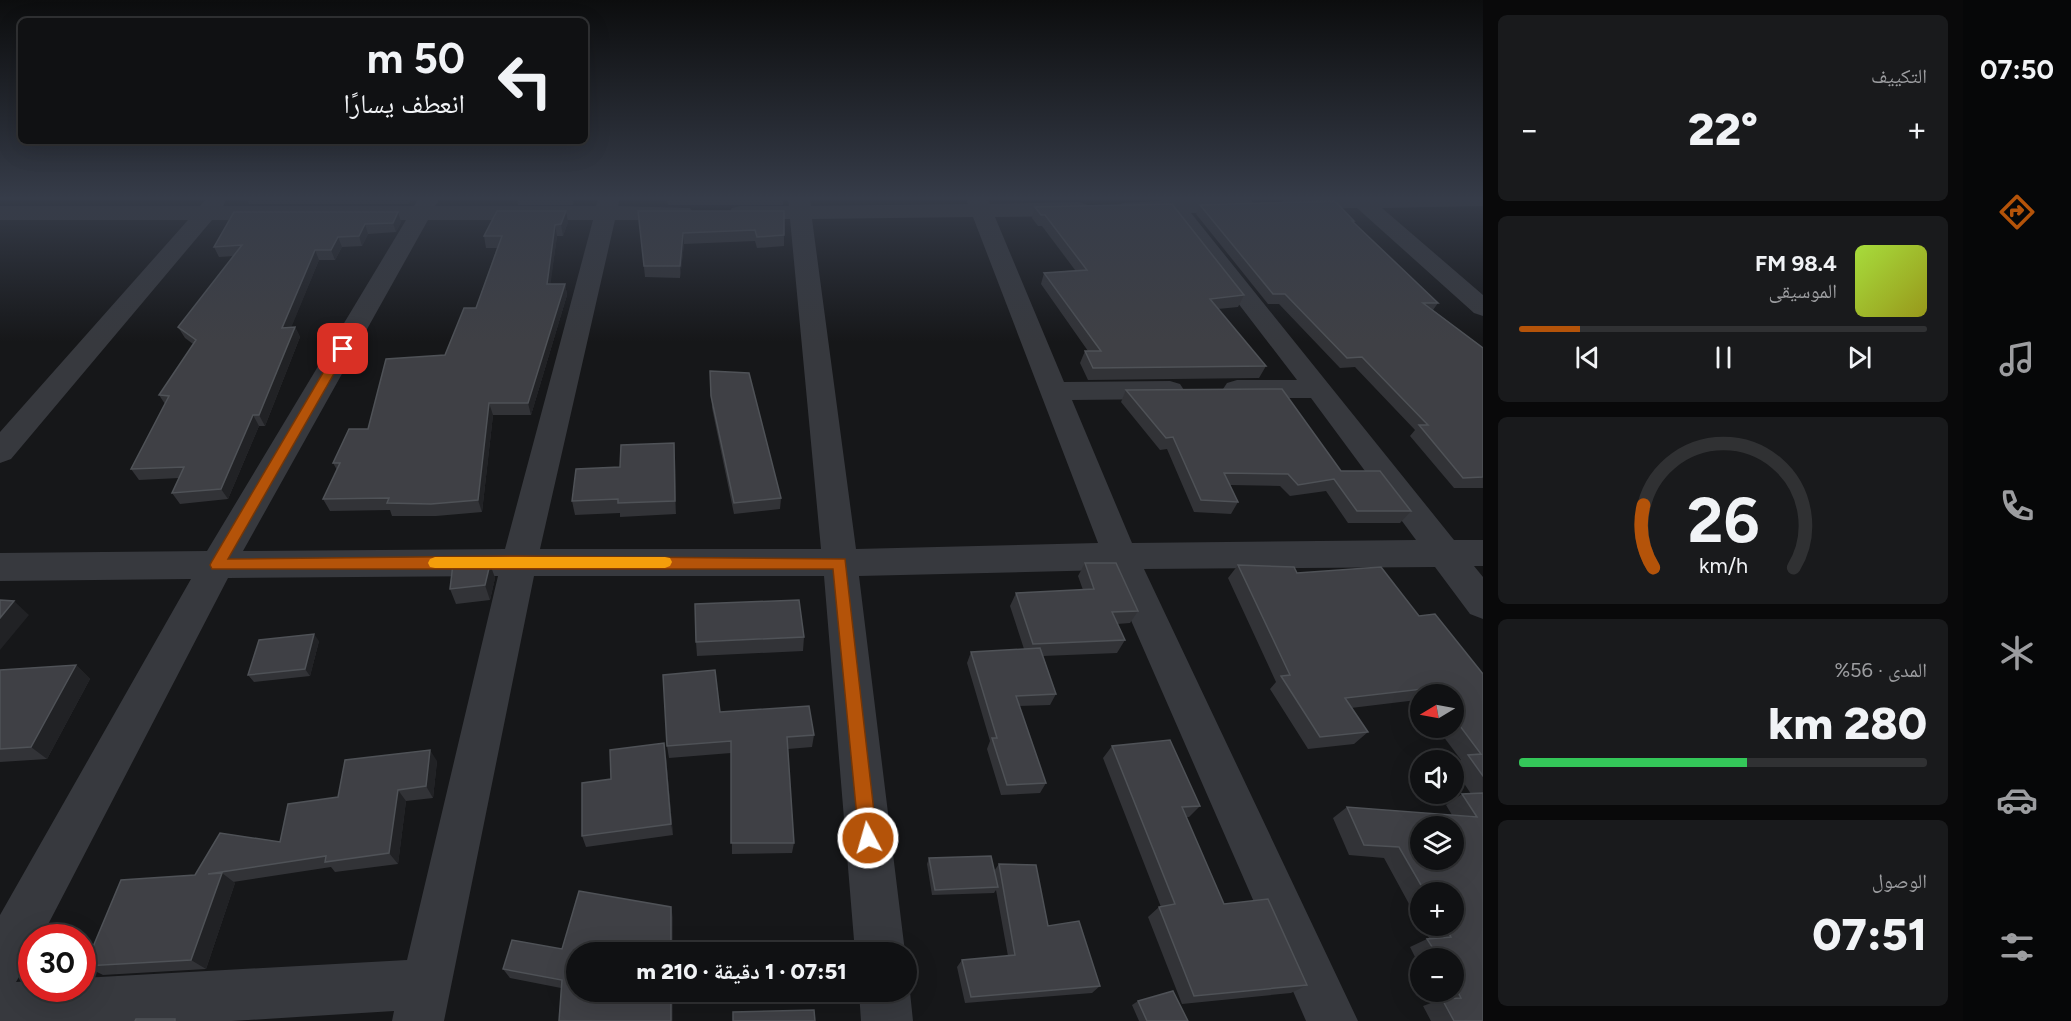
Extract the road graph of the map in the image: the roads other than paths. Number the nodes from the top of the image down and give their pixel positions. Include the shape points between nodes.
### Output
1 (177, 247) edge
2 (402, 247) edge
3 (598, 247) edge
4 (805, 247) edge
5 (997, 247) edge
6 (1207, 247) edge
7 (1413, 247) edge
8 (1483, 308) edge
9 (1319, 388) junction
10 (1054, 391) junction
11 (0, 452) edge
12 (1443, 553) junction
13 (1483, 553) edge
14 (1120, 556) junction
15 (519, 562) junction
16 (840, 563) junction
17 (217, 565) junction
18 (0, 567) edge
19 (1483, 604) edge
20 (879, 942) edge
21 (0, 964) edge
22 (885, 1002) edge
23 (422, 1003) edge
24 (0, 1010) edge
25 (887, 1021) edge
26 (1332, 1021) edge

1 - 11 street
2 - 17 street
3 - 15 street
4 - 16 street
5 - 10 street
6 - 9 street
7 - 8 street
9 - 10 street
9 - 12 street
10 - 14 street
12 - 13 street
12 - 14 street
12 - 19 street
14 - 16 street
14 - 26 street
15 - 16 street
15 - 17 street
15 - 23 street
16 - 20 street
17 - 18 street
17 - 21 street
22 - 25 street
23 - 24 street

